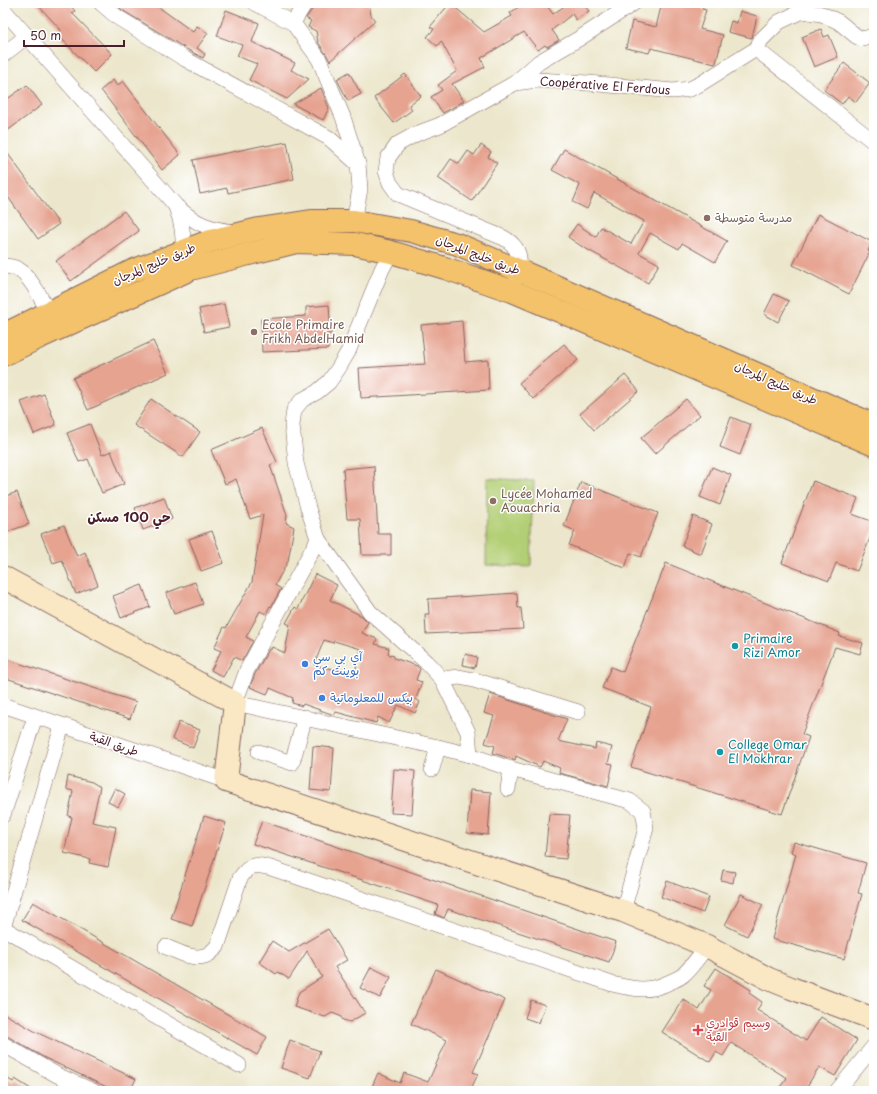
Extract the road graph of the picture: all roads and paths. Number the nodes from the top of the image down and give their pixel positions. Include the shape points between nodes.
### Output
1 (100, 3) edge
2 (255, 3) edge
3 (305, 3) edge
4 (634, 3) edge
5 (3, 9) edge
6 (293, 23) junction
7 (27, 36) junction
8 (874, 36) edge
9 (756, 49) junction
10 (3, 55) edge
11 (515, 83) junction
12 (874, 142) edge
13 (358, 164) junction
14 (176, 206) junction
15 (354, 221) junction
16 (240, 233) junction
17 (183, 251) junction
18 (391, 252) junction
19 (245, 254) junction
20 (3, 266) edge
21 (519, 271) junction
22 (512, 292) junction
23 (52, 321) junction
24 (3, 335) edge
25 (3, 355) edge
26 (765, 388) junction
27 (874, 426) edge
28 (874, 445) edge
29 (318, 539) junction
30 (3, 577) edge
31 (442, 679) junction
32 (235, 703) junction
33 (3, 706) edge
34 (578, 712) dead end
35 (35, 717) junction
36 (305, 718) junction
37 (62, 726) junction
38 (438, 747) junction
39 (259, 752) dead end
40 (470, 755) junction
41 (432, 769) dead end
42 (511, 769) junction
43 (226, 782) junction
44 (508, 789) dead end
45 (3, 815) edge
46 (623, 911) junction
47 (3, 928) edge
48 (707, 946) junction
49 (166, 947) dead end
50 (874, 1018) edge
51 (3, 1044) edge
52 (874, 1046) edge
53 (239, 1065) dead end
54 (93, 1091) edge
55 (837, 1091) edge

1 - 13 street via 117,17 186,59 329,138
2 - 6 street
3 - 6 street
4 - 11 street, Coopérative El Ferdous via 539,62
5 - 7 street
6 - 13 street via 319,59 343,117
7 - 10 street
7 - 14 street
8 - 9 street, Coopérative El Ferdous via 862,39 822,14 802,11 779,22 761,40
9 - 11 street, Coopérative El Ferdous via 700,84 673,92 538,80
9 - 12 street
11 - 21 street via 440,125 398,144 388,158 386,171 390,183 398,194 511,242 519,257
13 - 15 street via 360,189
14 - 16 street via 189,218 202,225
14 - 17 street via 183,228
15 - 16 main road, طريق خليج المرجان via 311,222 259,228
15 - 21 main road, طريق خليج المرجان via 411,231 457,244
16 - 17 main road, طريق خليج المرجان
16 - 19 main road
17 - 23 main road, طريق خليج المرجان via 132,271
18 - 19 main road, طريق خليج المرجان via 355,244 296,242
18 - 22 main road, طريق خليج المرجان
18 - 29 street via 348,352 338,369 329,382 302,400 294,410 292,425 296,463
19 - 23 main road, طريق خليج المرجان via 191,270
20 - 23 street via 18,268 27,276
21 - 22 street
21 - 26 main road, طريق خليج المرجان via 558,287
22 - 26 main road, طريق خليج المرجان
23 - 24 main road, طريق خليج المرجان
23 - 25 main road, طريق خليج المرجان
26 - 27 main road, طريق خليج المرجان
26 - 28 main road, طريق خليج المرجان
29 - 31 street via 370,612
29 - 32 street via 247,670
30 - 32 street
31 - 34 street via 459,677 474,680
31 - 40 street via 468,732
32 - 36 street
32 - 43 street
33 - 35 street, طريق القبة
35 - 37 street, طريق القبة
35 - 45 street
36 - 38 street
36 - 39 street via 292,763
37 - 43 street, طريق القبة
37 - 47 street
38 - 40 street
38 - 41 street
40 - 42 street
42 - 44 street
42 - 46 street via 630,801 643,811 646,828
43 - 46 street
46 - 48 street
47 - 53 street
48 - 49 street via 682,976 660,987 633,989 257,864 246,869 240,878 217,947 209,954 191,957
48 - 50 street via 776,982
51 - 54 street via 57,1075
52 - 55 street

